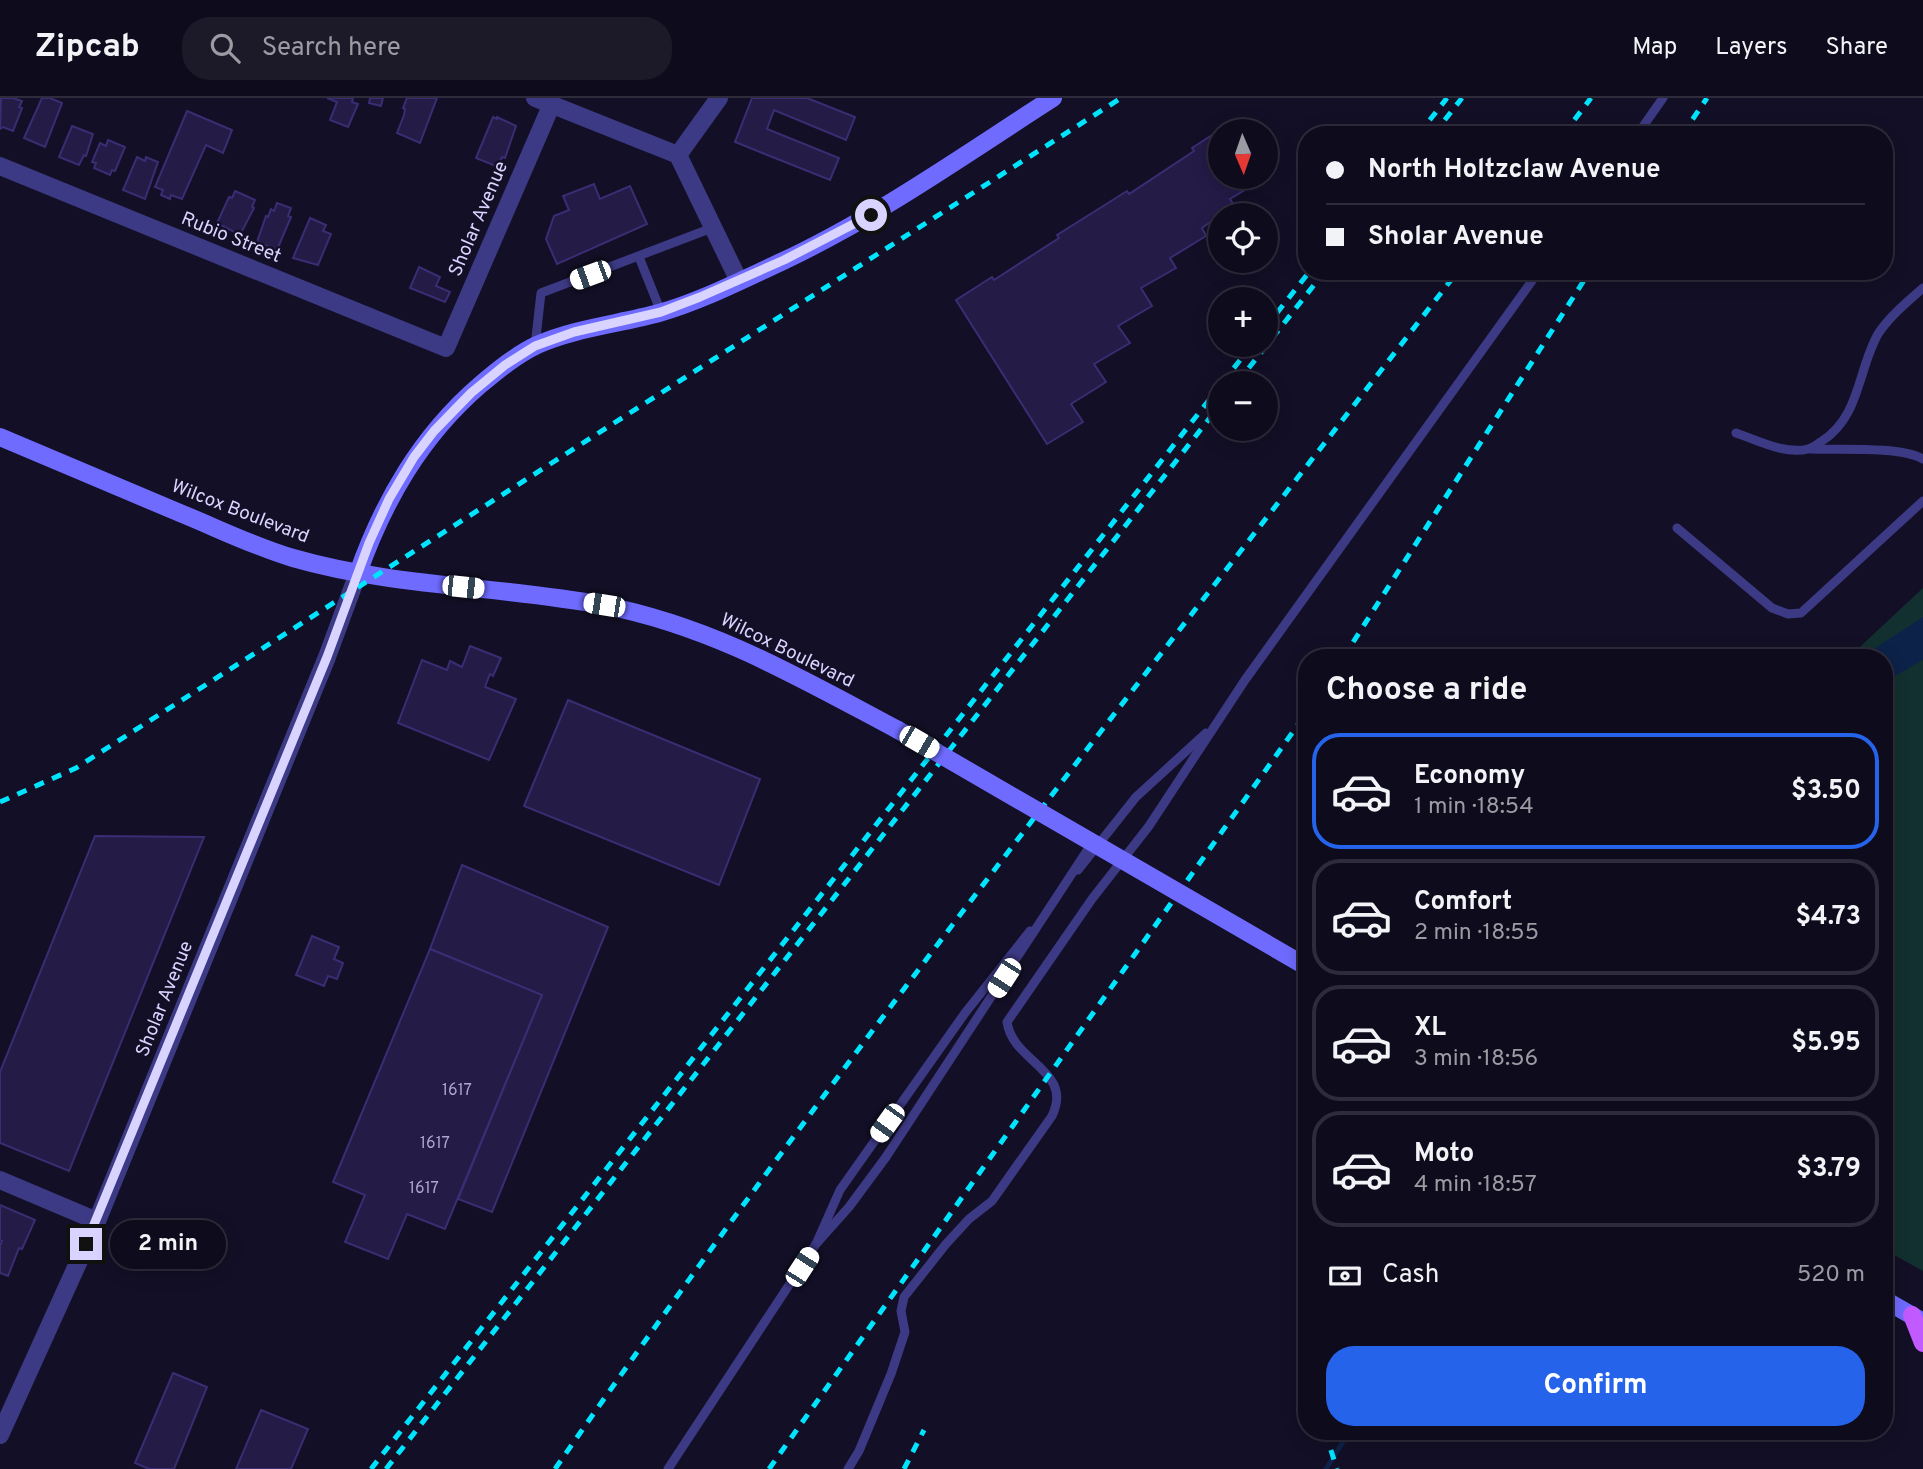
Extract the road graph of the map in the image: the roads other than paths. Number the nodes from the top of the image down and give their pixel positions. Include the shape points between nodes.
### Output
1 (719, 98) edge
2 (1053, 98) edge
3 (1663, 98) edge
4 (543, 102) edge
5 (1643, 126) edge
6 (678, 155) junction
7 (0, 166) edge
8 (712, 228) junction
9 (639, 257) junction
10 (1533, 280) edge
11 (739, 281) junction
12 (1923, 288) edge
13 (661, 312) junction
14 (535, 346) junction
15 (446, 348) joint
16 (1736, 433) dead end
17 (0, 437) edge
18 (1809, 449) junction
19 (1923, 459) edge
20 (1923, 501) edge
21 (1677, 528) dead end
22 (358, 573) junction
23 (1218, 722) junction
24 (1092, 843) junction
25 (1298, 962) edge
26 (0, 1180) edge
27 (97, 1221) junction
28 (816, 1244) junction
29 (1893, 1305) edge
30 (1917, 1319) edge
31 (1923, 1343) edge
32 (0, 1435) edge
33 (668, 1469) edge
34 (848, 1469) edge

1 - 6 street
2 - 11 main road via 871,215
3 - 5 lane
4 - 6 street
4 - 15 street, Sholar Avenue
6 - 8 street
7 - 15 street, Rubio Street
8 - 9 lane
8 - 11 street
9 - 13 lane
9 - 14 lane via 541,293
10 - 23 lane
11 - 13 main road
12 - 18 lane via 1878,335 1840,425
13 - 14 main road
14 - 22 main road via 491,376 434,431 382,513
16 - 18 lane via 1787,450
17 - 22 main road, Wilcox Boulevard via 215,528 292,557
18 - 19 lane via 1883,451
20 - 21 lane via 1801,613 1772,608
22 - 24 main road, Wilcox Boulevard, bridge via 531,593 676,623 750,652 898,730
22 - 27 street, Sholar Avenue
23 - 28 lane via 1136,797 965,1013 840,1190
23 - 34 lane via 1149,827 1092,899 1007,1022 1016,1046 1049,1076 1058,1103 992,1201 946,1244 904,1297 905,1332
24 - 25 main road, Wilcox Boulevard, bridge
24 - 28 lane, bridge via 886,1157
26 - 27 street
27 - 32 street, Sholar Avenue
28 - 33 lane
29 - 30 main road
30 - 31 main road

